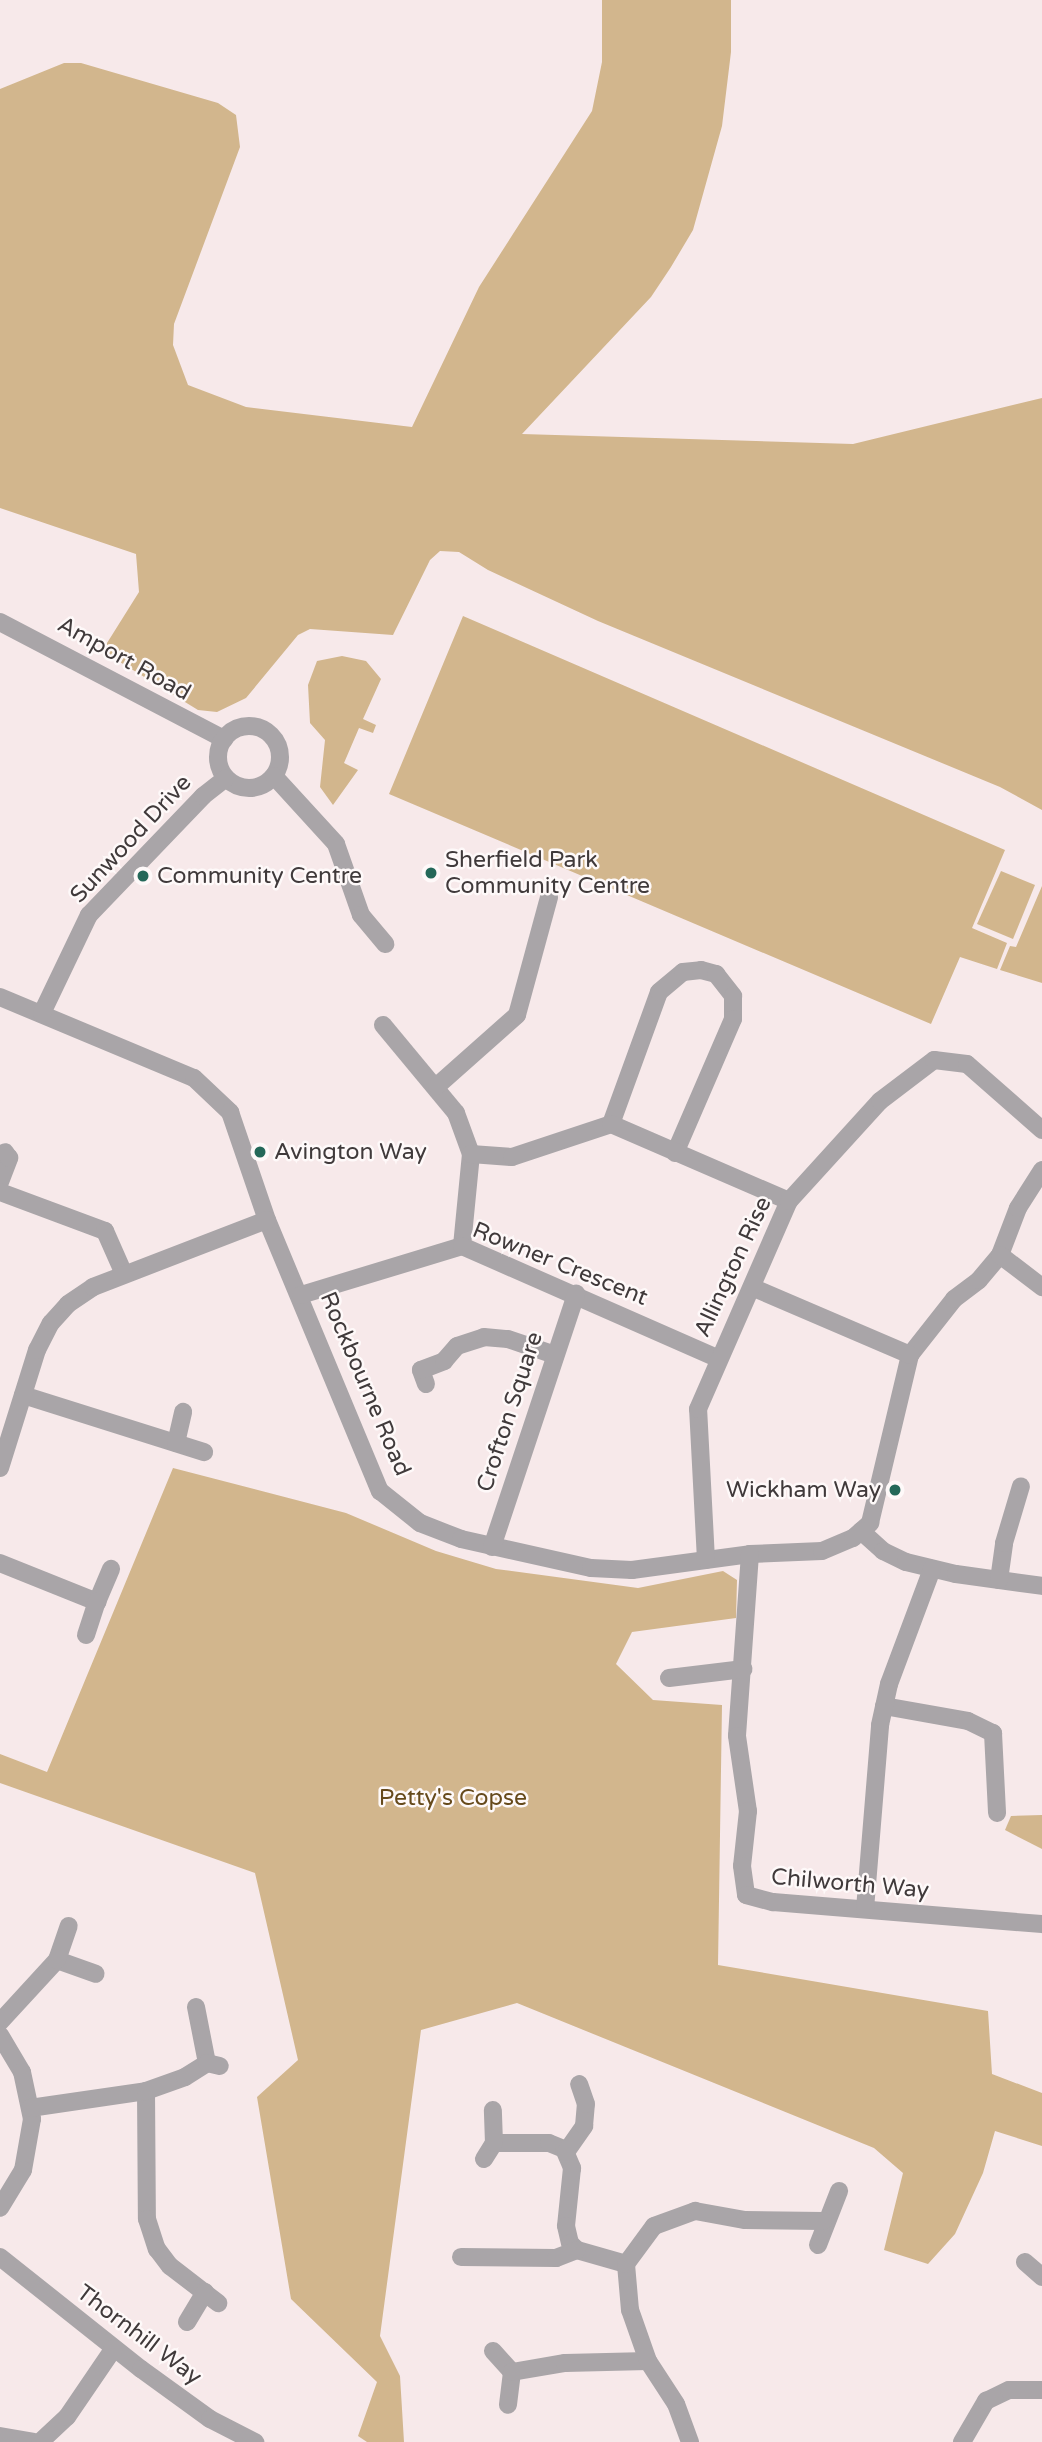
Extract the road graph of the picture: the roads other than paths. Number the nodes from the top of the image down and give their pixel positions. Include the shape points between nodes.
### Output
1 (0, 622) edge
2 (224, 739) junction
3 (274, 776) junction
4 (225, 779) junction
5 (549, 897) dead end
6 (385, 944) dead end
7 (0, 998) edge
8 (41, 1013) junction
9 (383, 1025) dead end
10 (437, 1086) junction
11 (611, 1124) junction
12 (1042, 1130) edge
13 (5, 1152) dead end
14 (471, 1153) junction
15 (675, 1153) junction
16 (1042, 1170) edge
17 (0, 1182) edge
18 (0, 1192) edge
19 (789, 1201) junction
20 (267, 1220) junction
21 (462, 1246) junction
22 (1000, 1255) junction
23 (124, 1274) junction
24 (1042, 1287) edge
25 (754, 1288) junction
26 (576, 1294) junction
27 (301, 1295) junction
28 (555, 1355) junction
29 (910, 1355) junction
30 (717, 1358) junction
31 (426, 1384) dead end
32 (23, 1395) junction
33 (184, 1412) dead end
34 (176, 1443) junction
35 (204, 1452) dead end
36 (0, 1468) edge
37 (1021, 1486) dead end
38 (861, 1531) junction
39 (492, 1547) junction
40 (750, 1554) junction
41 (706, 1560) junction
42 (0, 1563) edge
43 (111, 1569) dead end
44 (932, 1569) junction
45 (999, 1580) junction
46 (1042, 1586) edge
47 (97, 1602) junction
48 (86, 1635) dead end
49 (743, 1668) junction
50 (669, 1678) dead end
51 (884, 1706) junction
52 (997, 1813) dead end
53 (865, 1909) junction
54 (1042, 1924) edge
55 (69, 1926) dead end
56 (57, 1960) junction
57 (96, 1974) dead end
58 (197, 2007) dead end
59 (0, 2022) edge
60 (0, 2035) edge
61 (579, 2084) dead end
62 (146, 2091) junction
63 (30, 2108) junction
64 (493, 2110) dead end
65 (566, 2152) junction
66 (839, 2192) dead end
67 (0, 2208) edge
68 (823, 2221) junction
69 (818, 2245) dead end
70 (577, 2250) junction
71 (0, 2257) edge
72 (461, 2257) dead end
73 (1025, 2262) dead end
74 (626, 2264) junction
75 (1042, 2277) edge
76 (187, 2322) dead end
77 (114, 2348) junction
78 (493, 2351) dead end
79 (648, 2361) junction
80 (513, 2372) junction
81 (1041, 2384) edge
82 (508, 2405) dead end
83 (0, 2436) edge
84 (33, 2442) edge
85 (40, 2442) edge
86 (255, 2442) edge
87 (690, 2442) edge
88 (962, 2442) edge

1 - 2 street, Amport Road
2 - 3 street via 241,727 255,727 270,735 280,753
2 - 4 street via 218,757
3 - 4 street via 252,788
3 - 6 street via 336,844 361,915
4 - 8 street, Sunwood Drive via 203,796 89,915
5 - 10 street via 517,1015
7 - 8 street, Rockbourne Road
8 - 20 street, Rockbourne Road via 194,1079 203,1087 230,1112
9 - 10 street
10 - 14 street via 456,1113
11 - 14 street via 512,1157
11 - 15 street
11 - 15 street via 659,992 683,972 701,970 716,975 733,996 733,1019
12 - 19 street, Allington Rise via 967,1064 934,1060 880,1101
13 - 17 street via 9,1158
14 - 21 street
15 - 19 street
16 - 22 street via 1018,1208
18 - 23 street via 105,1231
19 - 25 street, Allington Rise
20 - 23 street
20 - 27 street, Rockbourne Road
21 - 26 street, Rowner Crescent
21 - 27 street, Rowner Crescent
22 - 24 street
22 - 29 street via 979,1280 954,1299
23 - 32 street via 93,1287 51,1323
25 - 29 street
25 - 30 street, Allington Rise
26 - 28 street, Crofton Square
26 - 30 street, Rowner Crescent
27 - 39 street, Rockbourne Road via 380,1491 420,1522
28 - 31 street via 508,1339 484,1337 457,1346 444,1361 421,1370
28 - 39 street, Crofton Square
29 - 38 street via 870,1523
30 - 41 street, Allington Rise via 698,1409
32 - 34 street
32 - 36 street
33 - 34 street
34 - 35 street
37 - 45 street via 1004,1543
38 - 40 street, Rockbourne Road via 822,1551
38 - 44 street via 883,1551
39 - 41 street, Rockbourne Road via 591,1568 632,1570
40 - 41 street, Rockbourne Road
40 - 49 street, Chilworth Way
42 - 47 street
43 - 47 street
44 - 45 street
44 - 51 street
45 - 46 street
47 - 48 street
49 - 50 street
49 - 53 street, Chilworth Way via 737,1735 748,1811 743,1890 758,1901
51 - 52 street via 968,1721 992,1733
51 - 53 street
53 - 54 street, Chilworth Way
55 - 56 street
56 - 57 street
56 - 59 street
58 - 62 street via 214,2065
60 - 63 street via 22,2072
61 - 65 street via 586,2104 584,2126
62 - 63 street
62 - 76 street via 147,2219 157,2249 170,2266 212,2298
63 - 67 street via 23,2170
64 - 65 street via 489,2151 549,2143
65 - 70 street via 573,2178 567,2235
66 - 68 street
68 - 69 street
68 - 74 street via 745,2220 695,2211 654,2226
70 - 72 street via 556,2258
70 - 74 street
71 - 77 street, Thornhill Way
73 - 75 street
74 - 79 street via 630,2310
77 - 85 street via 67,2417
77 - 86 street, Thornhill Way via 211,2419
78 - 80 street
79 - 80 street via 565,2363
79 - 87 street via 676,2404
80 - 82 street
81 - 88 street via 1009,2390 986,2401
83 - 84 street

